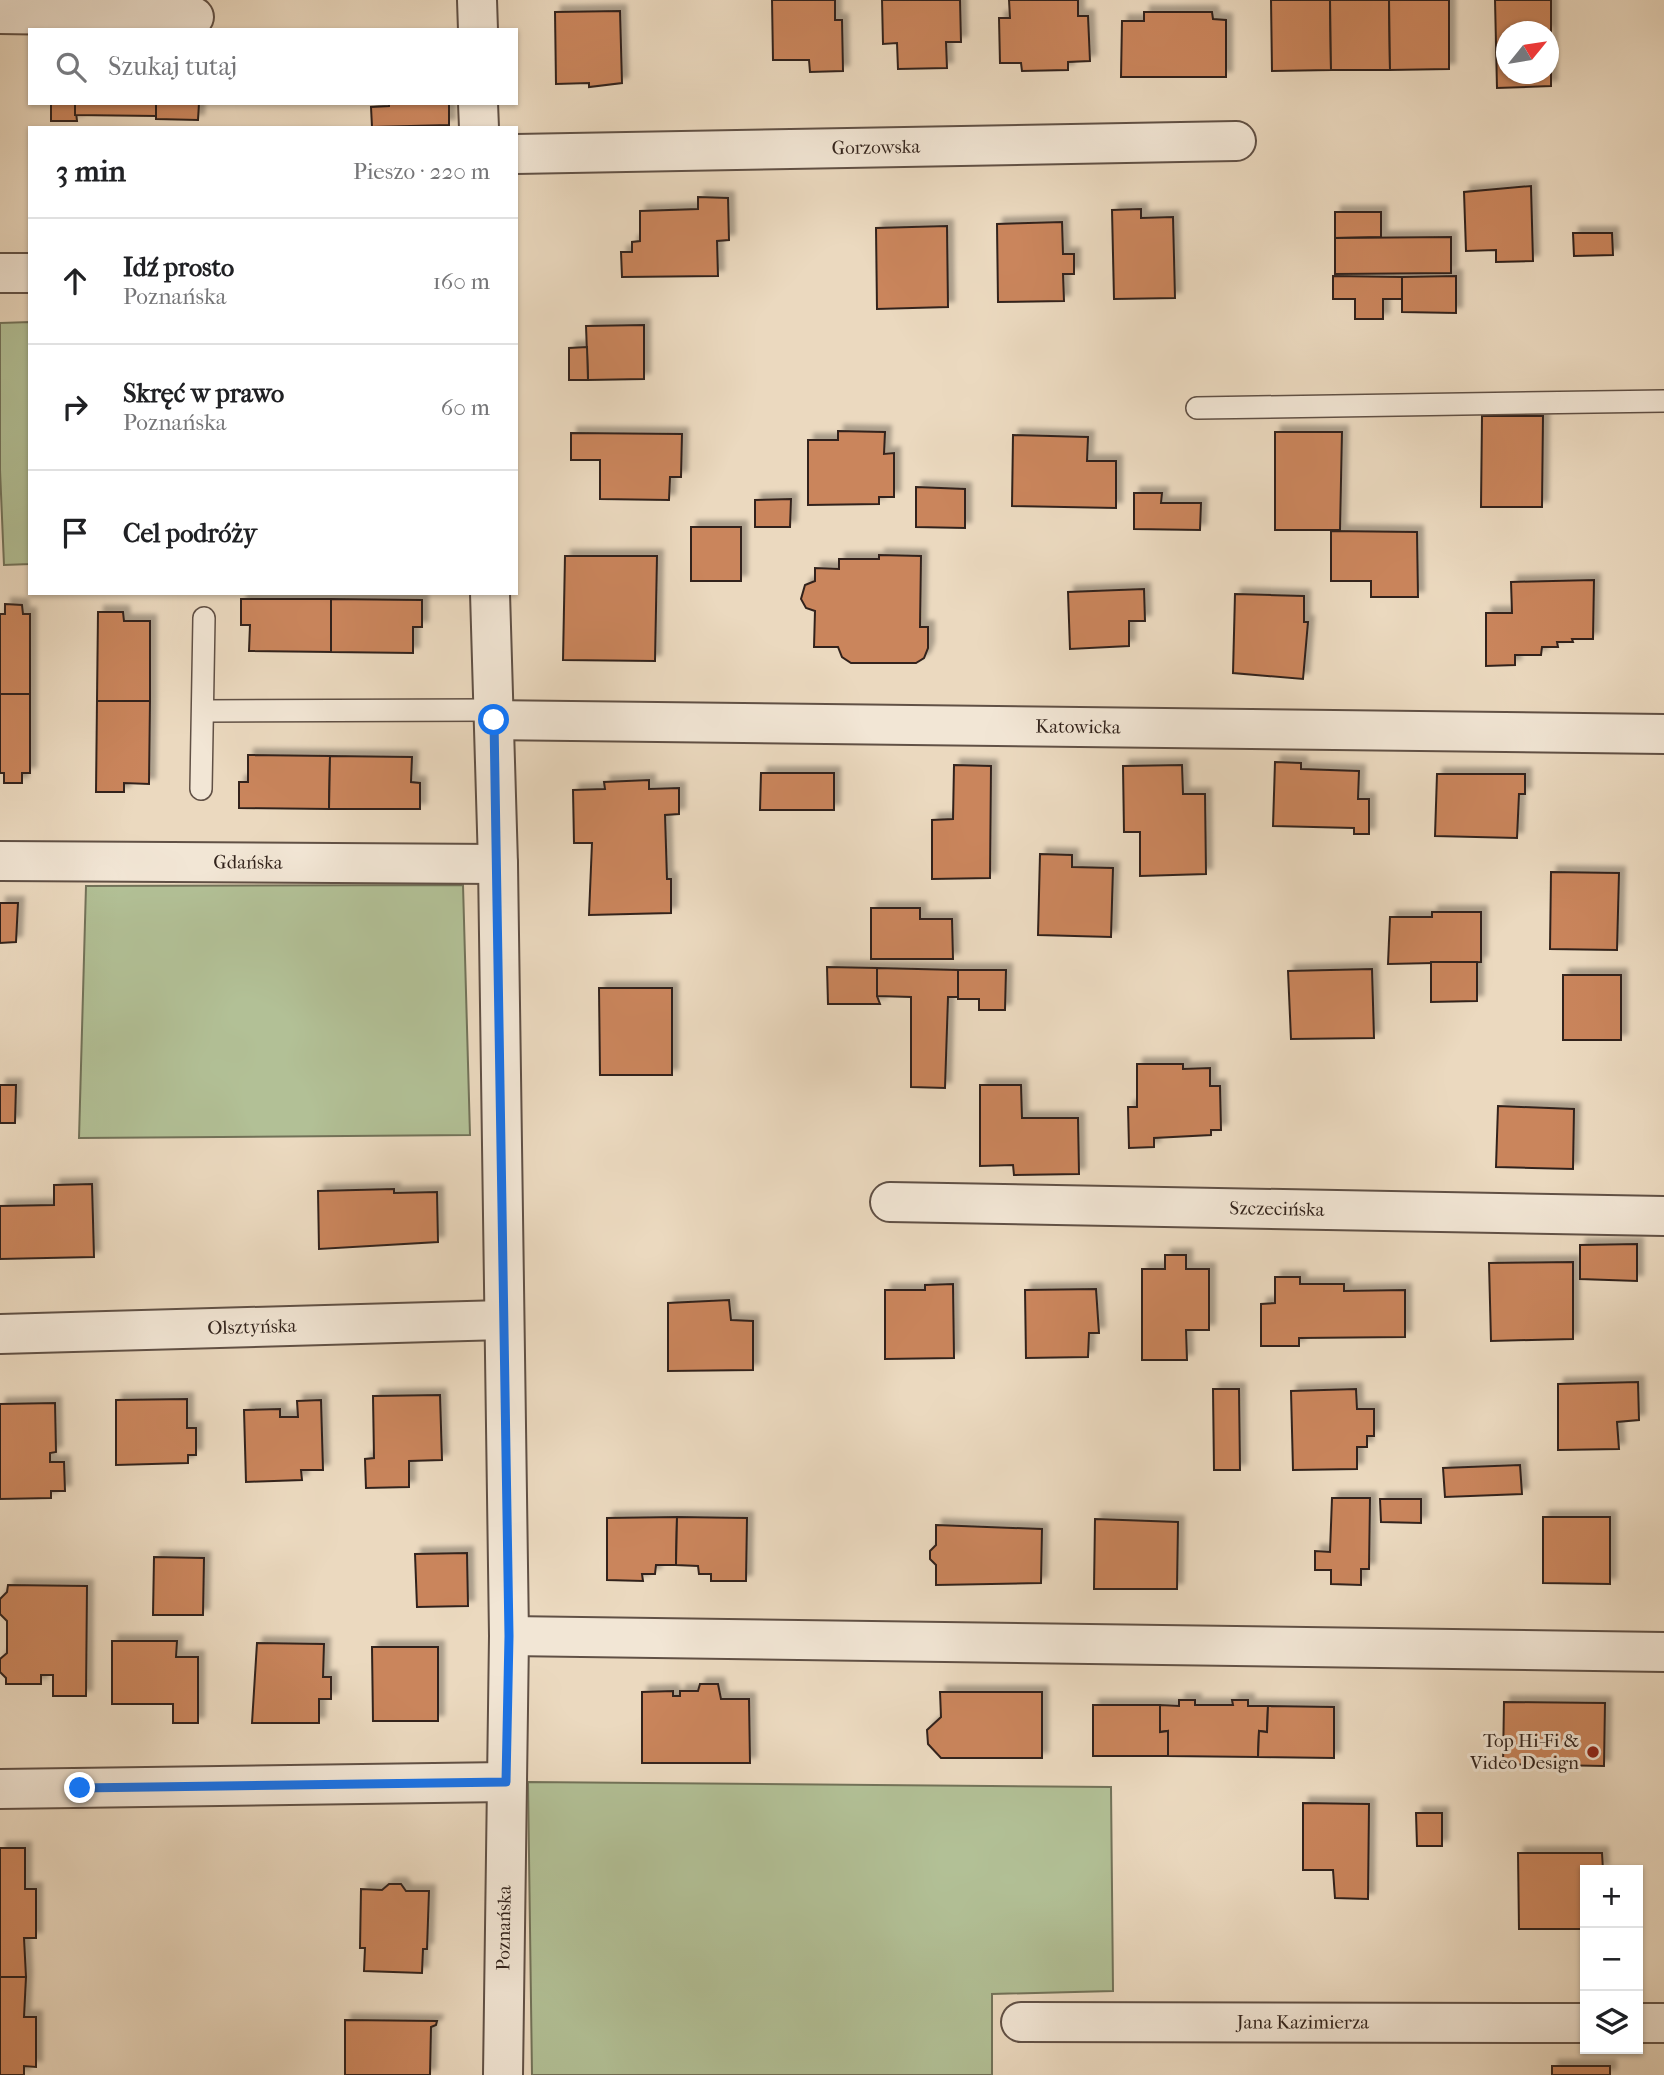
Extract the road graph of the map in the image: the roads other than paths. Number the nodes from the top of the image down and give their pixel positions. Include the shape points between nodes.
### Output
1 (477, 0) edge
2 (0, 14) edge
3 (194, 17) dead end
4 (478, 28) edge
5 (478, 105) edge
6 (479, 126) edge
7 (1236, 141) dead end
8 (518, 154) edge
9 (0, 273) edge
10 (28, 273) edge
11 (1664, 401) edge
12 (1197, 408) dead end
13 (491, 595) edge
14 (204, 618) dead end
15 (203, 711) junction
16 (494, 715) junction
17 (1664, 734) edge
18 (201, 789) dead end
19 (0, 861) edge
20 (498, 864) junction
21 (890, 1202) dead end
22 (1664, 1216) edge
23 (503, 1320) junction
24 (0, 1334) edge
25 (509, 1636) junction
26 (1664, 1652) edge
27 (506, 1782) junction
28 (0, 1789) edge
29 (1021, 2022) dead end
30 (1580, 2023) edge
31 (1643, 2023) edge
32 (1664, 2024) edge
33 (503, 2075) edge

1 - 4 street
2 - 3 street
5 - 6 street
7 - 8 street, Gorzowska
9 - 10 street
11 - 12 lane
13 - 16 street, Poznańska
14 - 15 lane
15 - 16 lane
15 - 18 lane
16 - 17 street, Katowicka
16 - 20 street, Poznańska
19 - 20 street, Gdańska
20 - 23 street, Poznańska
21 - 22 street, Szczecińska
23 - 24 street, Olsztyńska
23 - 25 street, Poznańska
25 - 26 street
25 - 27 street, Poznańska
27 - 28 street
27 - 33 street, Poznańska
29 - 30 street, Jana Kazimierza
31 - 32 street

